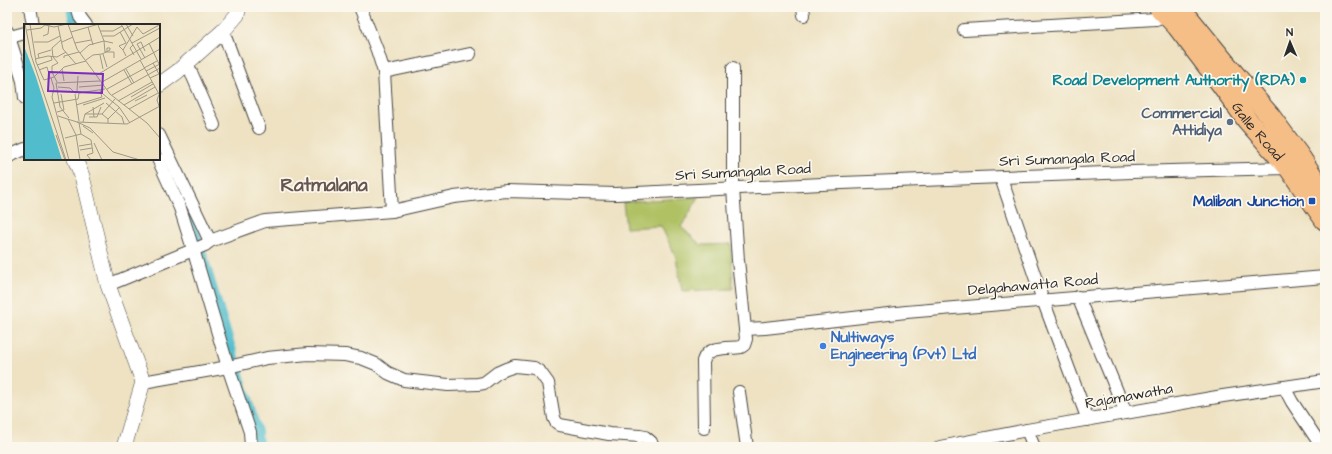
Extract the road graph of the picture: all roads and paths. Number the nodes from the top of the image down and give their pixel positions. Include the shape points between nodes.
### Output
1 (30, 7) edge
2 (77, 7) edge
3 (239, 7) edge
4 (360, 7) edge
5 (1177, 12) edge
6 (33, 24) edge
7 (85, 24) edge
8 (964, 30) dead end
9 (223, 31) junction
10 (24, 33) edge
11 (8, 34) edge
12 (470, 54) dead end
13 (187, 63) junction
14 (733, 68) dead end
15 (384, 72) junction
16 (160, 84) edge
17 (24, 90) edge
18 (214, 125) dead end
19 (259, 128) dead end
20 (160, 138) edge
21 (24, 149) edge
22 (7, 157) edge
23 (75, 160) edge
24 (158, 160) edge
25 (1288, 168) junction
26 (1001, 178) junction
27 (733, 188) junction
28 (1325, 195) edge
29 (392, 211) junction
30 (1325, 220) edge
31 (201, 246) junction
32 (1325, 277) edge
33 (108, 285) junction
34 (1078, 297) junction
35 (1043, 300) junction
36 (744, 329) junction
37 (230, 366) junction
38 (143, 382) junction
39 (1325, 382) edge
40 (1284, 387) junction
41 (739, 392) dead end
42 (1126, 413) junction
43 (1088, 420) junction
44 (704, 428) dead end
45 (1027, 430) junction
46 (124, 447) edge
47 (251, 447) edge
48 (653, 447) edge
49 (747, 447) edge
50 (940, 447) edge
51 (1034, 447) edge
52 (1322, 447) edge

1 - 6 street
2 - 7 street
3 - 9 street via 237,15
4 - 15 street
5 - 8 street via 1156,19
5 - 25 highway, Galle Road via 1222,85 1247,120
5 - 28 highway, Galle Road via 1270,116
9 - 13 street
9 - 19 street
10 - 11 street
11 - 17 street
12 - 15 street
13 - 16 street
13 - 18 street
14 - 27 street
15 - 29 street
20 - 31 street
21 - 22 street
23 - 33 street via 82,176
24 - 31 street
25 - 26 street, Sri Sumangala Road
25 - 30 highway, Galle Road
26 - 27 street, Sri Sumangala Road
26 - 35 street
27 - 29 street, Sri Sumangala Road via 616,194 506,191 454,197
27 - 36 street
29 - 31 street, Sri Sumangala Road via 265,221
31 - 33 street, Sri Sumangala Road
31 - 37 street
32 - 34 street, Delgahawatta Road
33 - 38 street
34 - 35 street, Delgahawatta Road
34 - 42 street
35 - 36 street, Delgahawatta Road
35 - 43 street
36 - 44 street via 746,342 741,347 713,350 704,356
37 - 38 street
37 - 47 street via 250,432
37 - 48 street via 286,355 345,355 376,364 404,380 465,386 484,383 497,373 515,366 534,368 548,383 554,418 560,425 645,437
38 - 46 street
39 - 40 street, Rajamawatha
40 - 42 street, Rajamawatha
40 - 52 street
41 - 49 street
42 - 43 street, Rajamawatha
43 - 45 street, Rajamawatha
45 - 50 street, Rajamawatha
45 - 51 street

